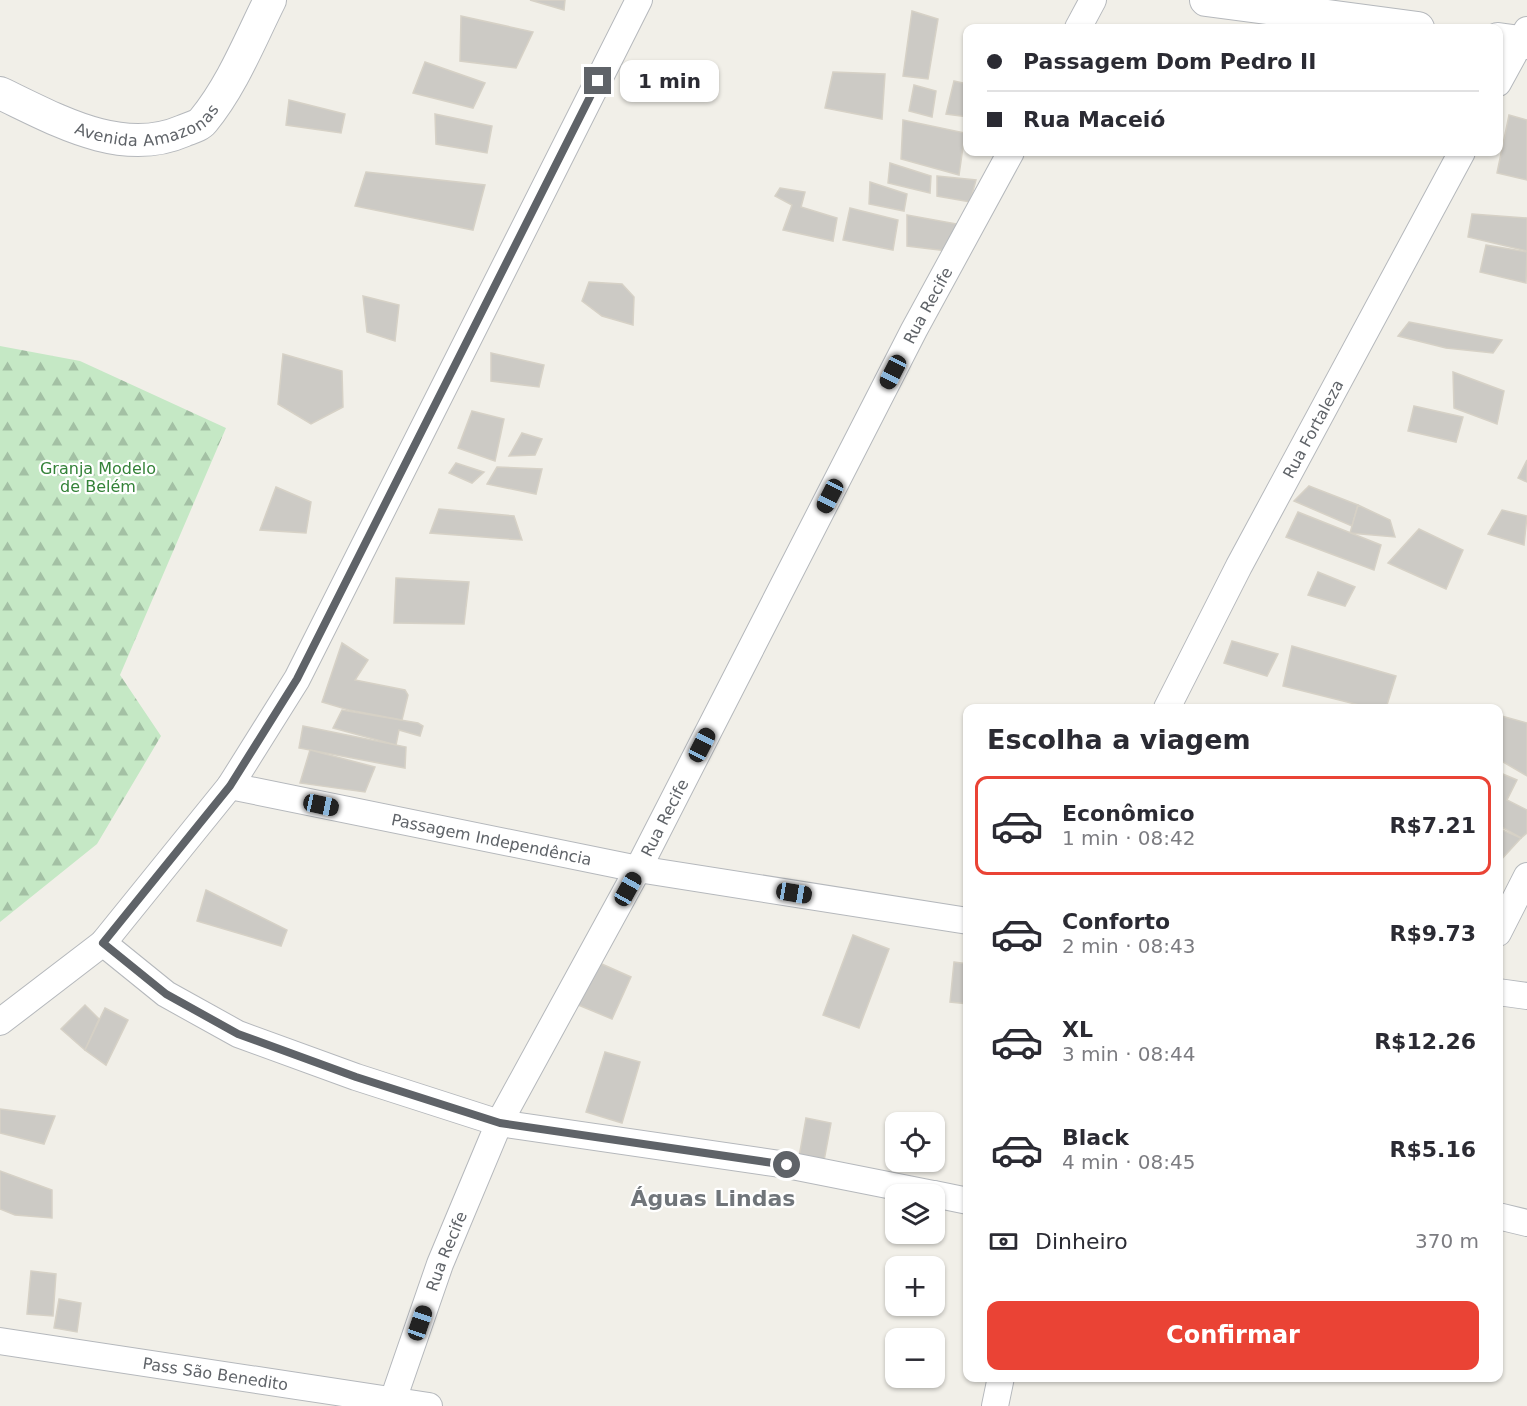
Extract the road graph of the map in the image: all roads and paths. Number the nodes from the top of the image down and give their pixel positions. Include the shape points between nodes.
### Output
1 (270, 0) edge
2 (639, 0) edge
3 (1093, 0) edge
4 (1206, 0) edge
5 (1080, 24) edge
6 (1388, 24) edge
7 (1518, 39) edge
8 (1503, 72) edge
9 (0, 93) edge
10 (1009, 156) edge
11 (1460, 156) edge
12 (1169, 704) edge
13 (230, 786) junction
14 (639, 869) junction
15 (1527, 876) edge
16 (963, 920) edge
17 (1503, 923) edge
18 (103, 943) junction
19 (1503, 993) edge
20 (1527, 996) edge
21 (0, 1023) edge
22 (500, 1123) junction
23 (885, 1184) edge
24 (945, 1196) edge
25 (963, 1200) edge
26 (1503, 1217) edge
27 (1527, 1223) edge
28 (0, 1341) edge
29 (1000, 1382) edge
30 (393, 1401) junction
31 (429, 1406) edge
32 (995, 1406) edge

1 - 9 street, Avenida Amazonas via 202,123 173,135 132,140 77,129
2 - 13 street via 297,679
3 - 5 street
4 - 6 street
7 - 8 street
10 - 14 street, Rua Recife via 909,341
11 - 12 street, Rua Fortaleza
13 - 14 street, Passagem Independência
13 - 18 street
14 - 16 street, Passagem Independência
14 - 22 street, Rua Recife
15 - 17 street
18 - 21 street
18 - 22 street via 166,994 238,1034
19 - 20 street
22 - 23 street via 787,1165
22 - 30 street, Rua Recife via 440,1264
24 - 25 street
26 - 27 street
28 - 30 street, Pass São Benedito
29 - 32 street
30 - 31 street, Pass São Benedito

